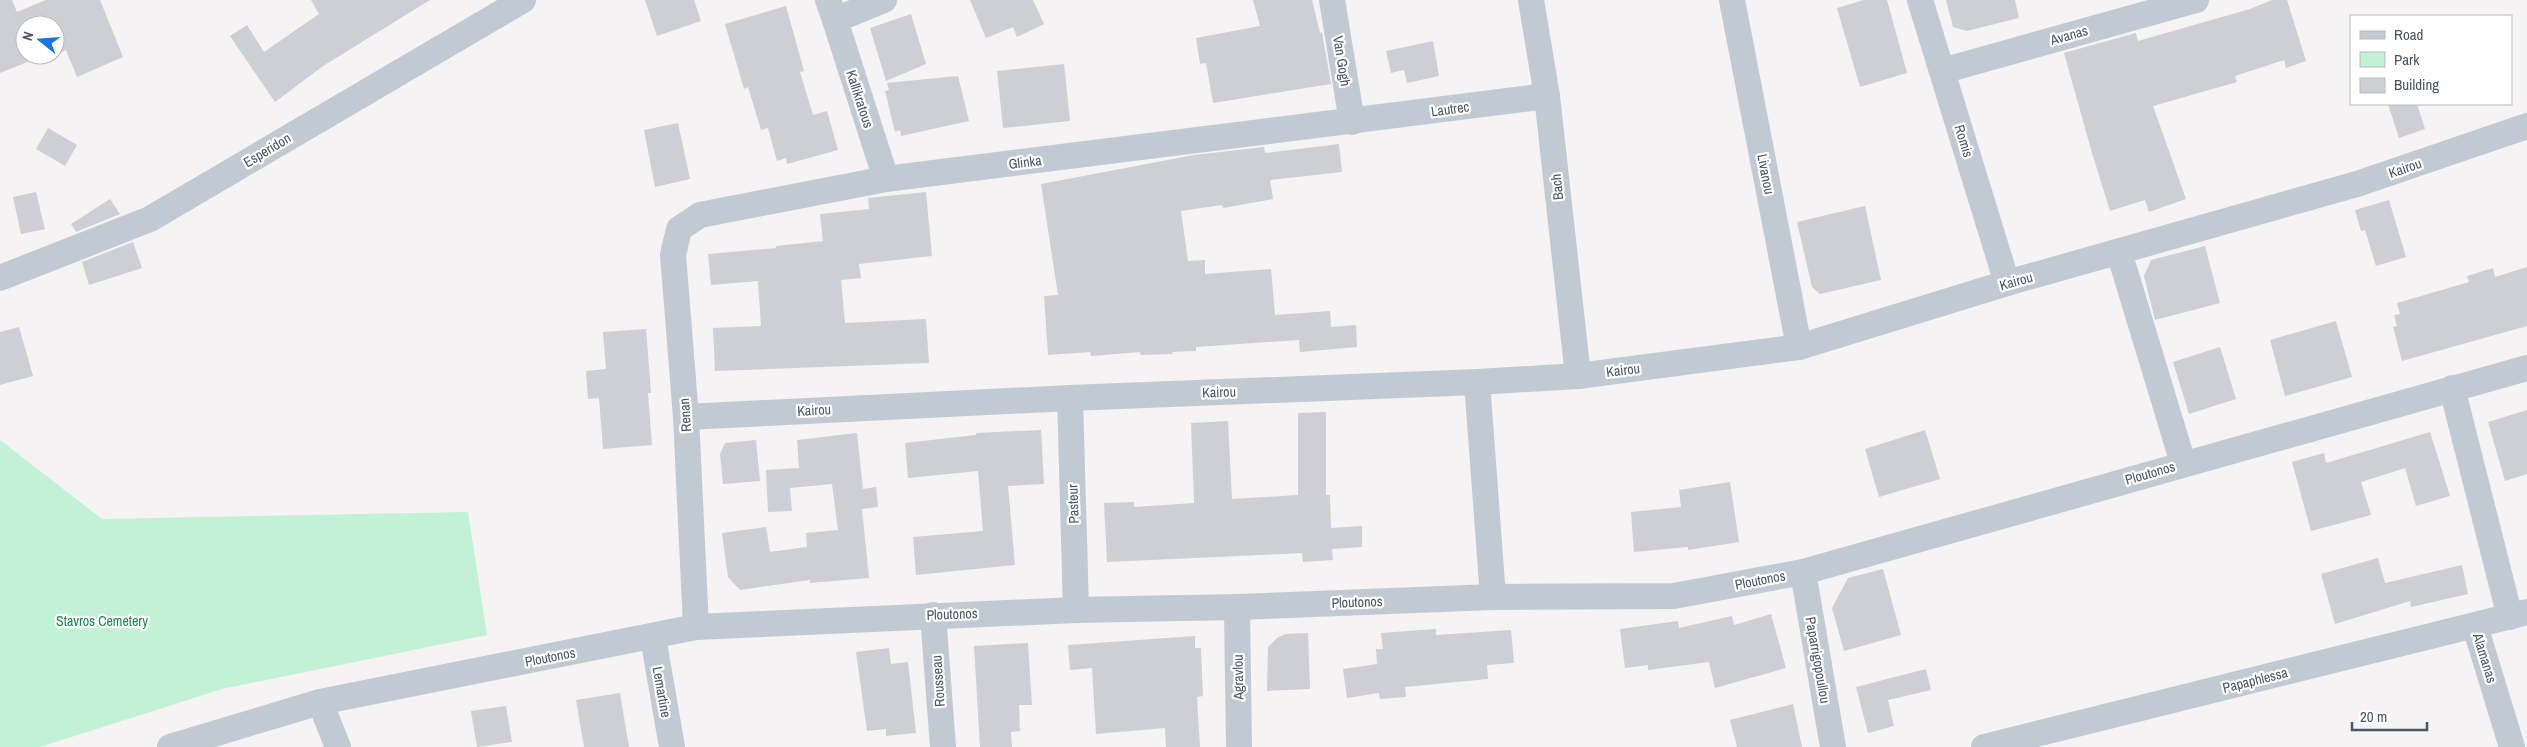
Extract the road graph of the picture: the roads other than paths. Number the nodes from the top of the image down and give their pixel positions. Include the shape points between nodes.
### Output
1 (523, 0) edge
2 (884, 0) edge
3 (1332, 0) edge
4 (1531, 0) edge
5 (1732, 0) edge
6 (1920, 0) edge
7 (2196, 0) edge
8 (832, 10) edge
9 (1942, 71) junction
10 (1547, 96) junction
11 (1352, 122) junction
12 (2527, 126) edge
13 (886, 179) junction
14 (700, 215) joint
15 (2119, 252) junction
16 (0, 278) edge
17 (2007, 283) junction
18 (1799, 347) junction
19 (2527, 368) edge
20 (1578, 376) junction
21 (1477, 382) junction
22 (2452, 388) junction
23 (1070, 398) junction
24 (686, 417) junction
25 (2183, 463) junction
26 (1803, 572) junction
27 (1493, 597) junction
28 (1237, 607) junction
29 (1076, 610) junction
30 (2518, 614) edge
31 (933, 615) junction
32 (2475, 626) junction
33 (696, 627) junction
34 (653, 637) junction
35 (320, 702) junction
36 (170, 747) edge
37 (338, 747) edge
38 (672, 747) edge
39 (943, 747) edge
40 (1239, 747) edge
41 (1833, 747) edge
42 (1984, 747) edge
43 (2512, 747) edge

1 - 16 street, Esperidon via 150,219
2 - 8 street
3 - 11 street, Van Gogh
4 - 10 street, Bach
5 - 18 street, Livanou
6 - 9 street, Romis
7 - 9 street, Avanas
8 - 13 street, Kallikratous
9 - 17 street, Romis
10 - 11 street, Lautrec
10 - 20 street, Bach
11 - 13 street, Glinka
12 - 15 street, Kairou via 2357,184
13 - 14 street, Glinka
14 - 24 street, Renan via 679,229 673,255
15 - 17 street, Kairou
15 - 25 street
17 - 18 street, Kairou
18 - 20 street, Kairou
19 - 22 street, Ploutonos
20 - 21 street, Kairou
21 - 23 street, Kairou
21 - 27 street
22 - 25 street, Ploutonos
22 - 30 street
23 - 24 street, Kairou
23 - 29 street, Pasteur
24 - 33 street, Renan
25 - 26 street, Ploutonos
26 - 27 street, Ploutonos via 1674,596
26 - 41 street, Paparrigopoullou
27 - 28 street, Ploutonos
28 - 29 street, Ploutonos
28 - 40 street, Agravlou
29 - 31 street, Ploutonos
30 - 32 street, Papaphlessa
31 - 33 street, Ploutonos
31 - 39 street, Rousseau
32 - 42 street, Papaphlessa
32 - 43 street, Alamanas
33 - 34 street, Ploutonos
34 - 35 street, Ploutonos
34 - 38 street, Lemartine
35 - 36 street, Ploutonos
35 - 37 street

